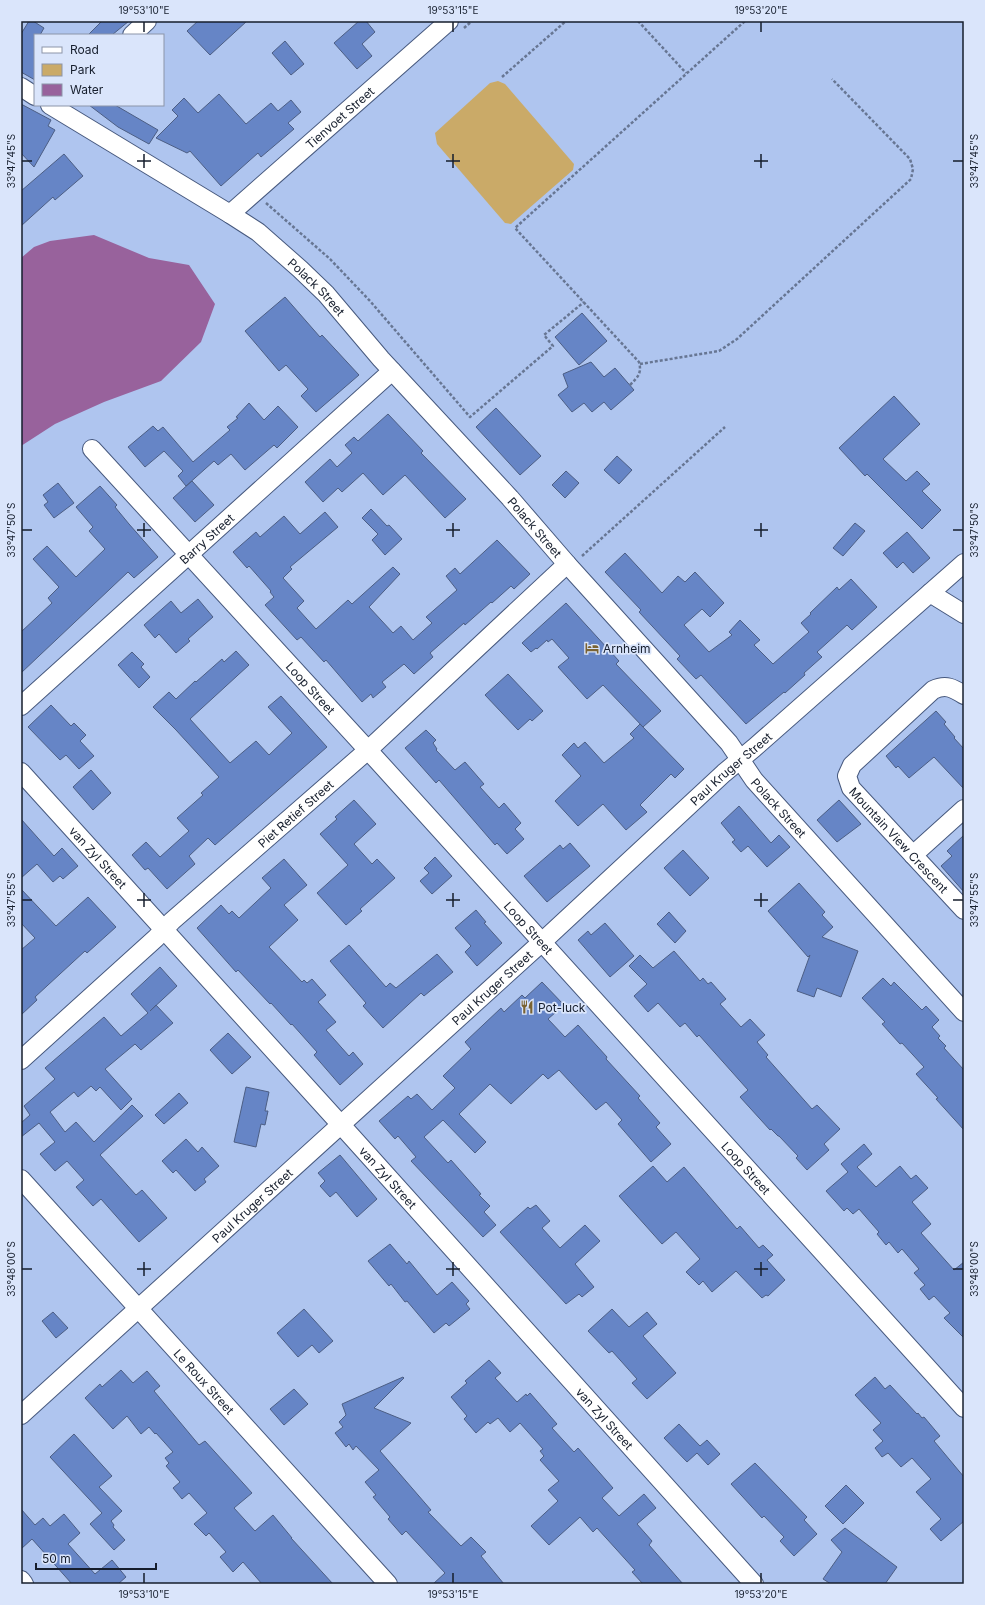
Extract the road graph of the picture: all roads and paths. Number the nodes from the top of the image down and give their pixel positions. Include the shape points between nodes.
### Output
1 (148, 21) edge
2 (472, 21) edge
3 (566, 21) edge
4 (638, 21) edge
5 (744, 21) edge
6 (455, 26) edge
7 (133, 34) edge
8 (686, 73) junction
9 (502, 76) dead end
10 (832, 79) dead end
11 (21, 87) edge
12 (34, 95) edge
13 (53, 106) edge
14 (272, 198) dead end
15 (230, 214) junction
16 (584, 302) junction
17 (640, 364) junction
18 (392, 371) junction
19 (630, 385) dead end
20 (725, 427) dead end
21 (92, 449) dead end
22 (190, 555) junction
23 (964, 563) edge
24 (568, 565) junction
25 (930, 593) junction
26 (964, 614) edge
27 (964, 695) edge
28 (21, 706) edge
29 (368, 750) junction
30 (740, 760) junction
31 (21, 772) edge
32 (964, 809) edge
33 (913, 855) junction
34 (964, 910) edge
35 (165, 929) junction
36 (542, 942) junction
37 (964, 1012) edge
38 (21, 1060) edge
39 (341, 1124) junction
40 (21, 1178) edge
41 (138, 1308) junction
42 (964, 1408) edge
43 (21, 1415) edge
44 (21, 1580) edge
45 (24, 1584) edge
46 (388, 1584) edge
47 (754, 1584) edge

1 - 7 street
2 - 6 path
3 - 9 path
4 - 8 path
5 - 8 path
6 - 15 street, Tienvoet Street
8 - 16 path via 515,228
10 - 17 path via 910,159 913,169 911,179 737,339 719,351
11 - 12 street
13 - 15 street, Polack Street
14 - 16 path via 266,203 330,259 370,301 470,417 553,346 544,336
15 - 18 street, Polack Street via 258,232 326,294
16 - 17 path
17 - 19 path via 638,376
18 - 22 street, Barry Street
18 - 24 street, Polack Street via 510,498
20 - 24 path
21 - 22 street, Loop Street
22 - 28 street, Barry Street
22 - 29 street, Loop Street
23 - 25 street, Paul Kruger Street
24 - 29 street, Piet Retief Street
24 - 30 street, Polack Street via 729,743
25 - 26 street
25 - 30 street, Paul Kruger Street
27 - 33 street, Mountain View Crescent via 945,686 933,690 848,770 851,788
29 - 35 street, Piet Retief Street
29 - 36 street, Loop Street
30 - 36 street, Paul Kruger Street
30 - 37 street, Polack Street via 754,780
31 - 35 street, van Zyl Street
32 - 33 street
33 - 34 street, Mountain View Crescent
35 - 38 street, Piet Retief Street
35 - 39 street, van Zyl Street
36 - 39 street, Paul Kruger Street
36 - 42 street, Loop Street
39 - 41 street, Paul Kruger Street
39 - 47 street, van Zyl Street
40 - 41 street, Le Roux Street
41 - 43 street, Paul Kruger Street
41 - 46 street, Le Roux Street
44 - 45 street

